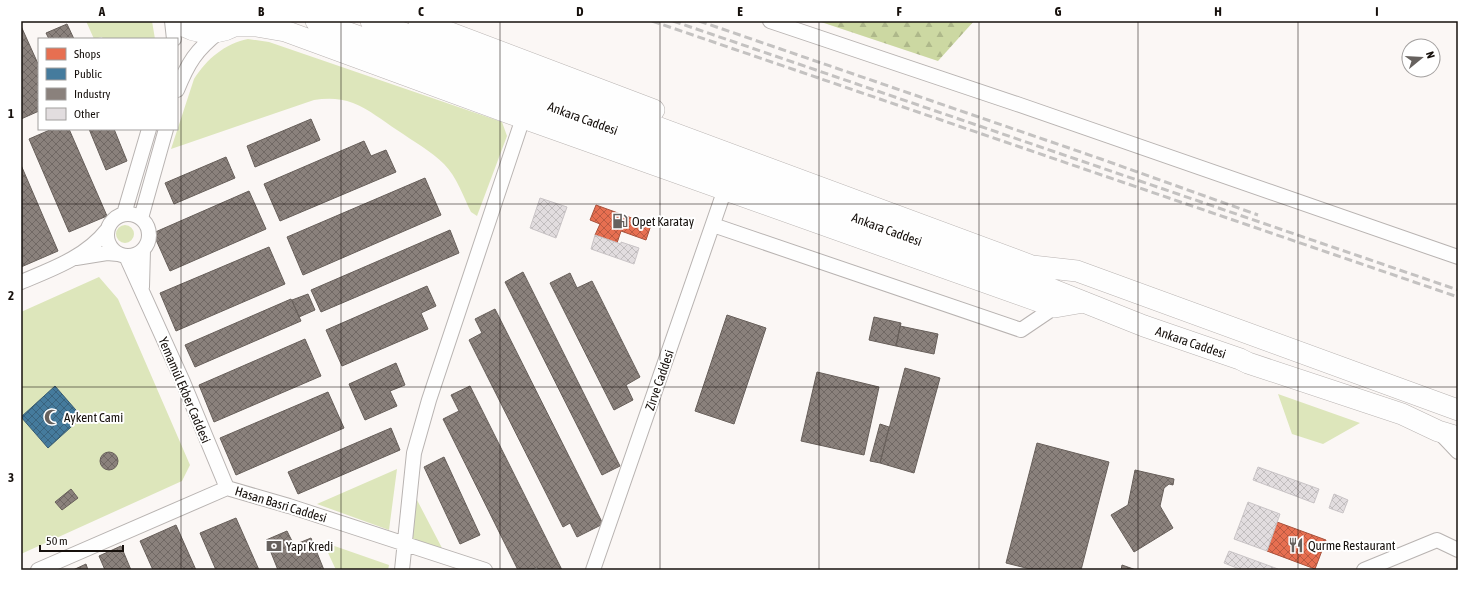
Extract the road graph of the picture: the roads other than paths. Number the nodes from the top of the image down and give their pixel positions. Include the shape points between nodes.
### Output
1 (172, 21) edge
2 (176, 21) edge
3 (316, 21) edge
4 (371, 21) edge
5 (419, 21) edge
6 (770, 21) edge
7 (232, 26) edge
8 (174, 38) edge
9 (178, 88) edge
10 (522, 118) junction
11 (149, 130) edge
12 (166, 130) edge
13 (725, 189) junction
14 (124, 214) junction
15 (141, 218) junction
16 (713, 225) junction
17 (107, 230) junction
18 (143, 250) junction
19 (122, 255) junction
20 (1458, 258) edge
21 (74, 259) junction
22 (1077, 271) junction
23 (21, 282) edge
24 (142, 292) junction
25 (1084, 302) junction
26 (1055, 307) junction
27 (1458, 410) edge
28 (1438, 430) junction
29 (1458, 437) edge
30 (1458, 452) edge
31 (227, 488) junction
32 (404, 543) junction
33 (1458, 550) edge
34 (38, 570) edge
35 (402, 570) edge
36 (485, 570) edge
37 (593, 570) edge
38 (1364, 570) edge

1 - 8 street
2 - 7 highway via 197,31 212,33
3 - 25 highway, Ankara Caddesi
4 - 22 highway, Ankara Caddesi via 1032,266
5 - 22 highway
6 - 20 street
7 - 9 street via 208,41 195,55
7 - 10 highway via 285,30
10 - 13 highway
10 - 32 street via 414,453
11 - 14 street
12 - 15 street
13 - 16 street, Zirve Caddesi
13 - 26 highway
14 - 15 street
14 - 17 street via 112,220
15 - 18 street via 149,231 148,241
16 - 26 street via 1021,330
16 - 37 street, Zirve Caddesi
17 - 19 street via 109,244
17 - 21 street
18 - 19 street via 132,256
18 - 24 street, Yemamül Ekber Caddesi
19 - 21 street via 107,253
19 - 24 street, Yemamül Ekber Caddesi
21 - 23 street
22 - 27 highway, Ankara Caddesi
24 - 31 street, Yemamül Ekber Caddesi
25 - 26 highway
25 - 28 highway, Ankara Caddesi via 1248,363 1402,414
28 - 29 highway, Ankara Caddesi
28 - 30 street
31 - 32 street, Hasan Basri Caddesi
31 - 34 street, Hasan Basri Caddesi
32 - 35 street
32 - 36 street, Hasan Basri Caddesi
33 - 38 street via 1437,540

